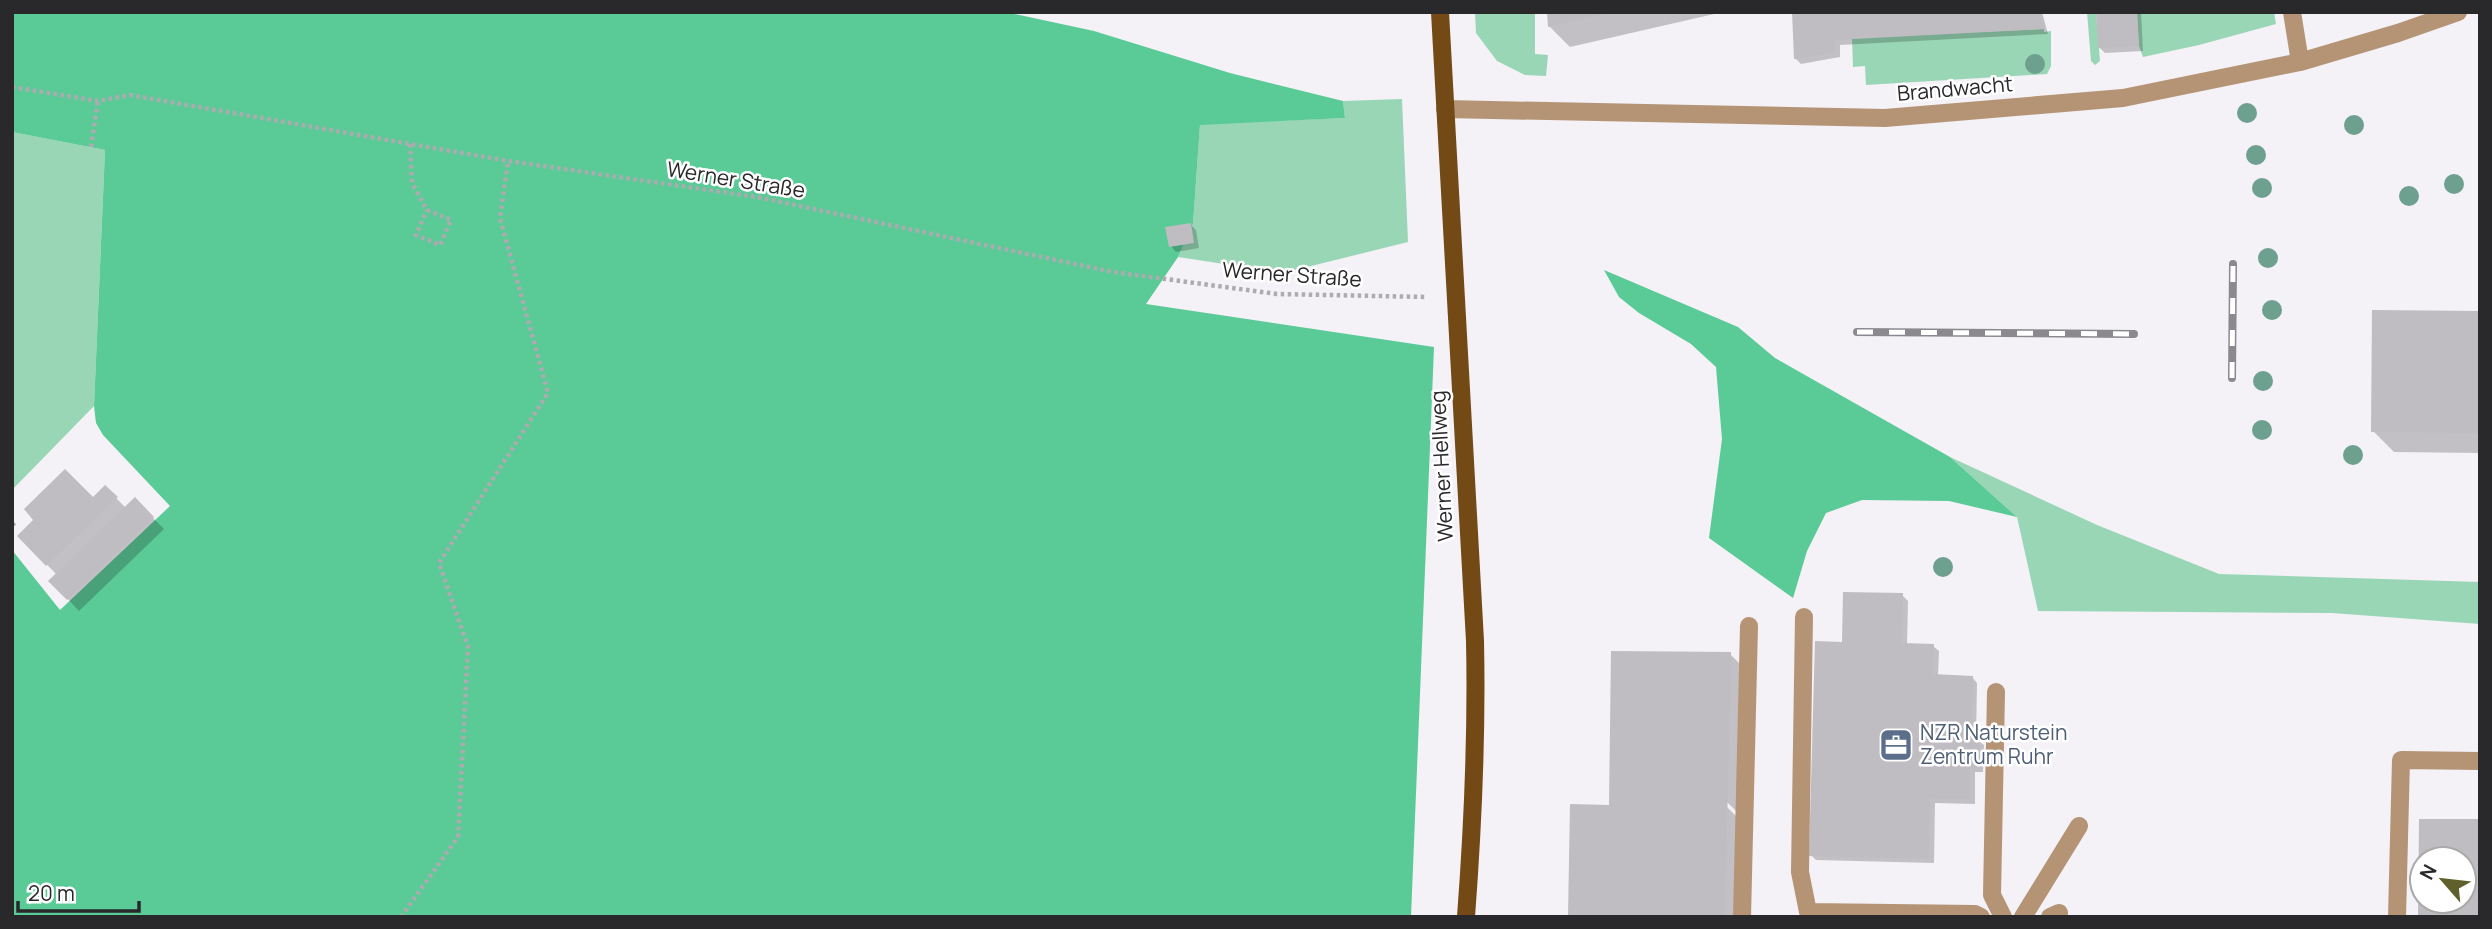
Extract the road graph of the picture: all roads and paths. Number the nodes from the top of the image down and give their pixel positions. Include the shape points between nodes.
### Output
1 (1440, 12) edge
2 (2292, 12) edge
3 (2458, 12) edge
4 (2300, 62) junction
5 (12, 87) edge
6 (98, 101) junction
7 (1445, 109) junction
8 (410, 144) junction
9 (90, 147) dead end
10 (508, 161) junction
11 (427, 210) junction
12 (1455, 298) junction
13 (1804, 617) dead end
14 (1749, 626) dead end
15 (1996, 692) dead end
16 (2480, 761) edge
17 (2079, 826) dead end
18 (401, 917) edge
19 (1466, 917) edge
20 (1742, 917) edge
21 (1981, 917) edge
22 (2003, 917) edge
23 (2023, 917) edge
24 (2397, 917) edge

1 - 7 main road, Werner Hellweg
2 - 4 street
3 - 4 street, Brandwacht
4 - 7 street, Brandwacht via 2123,98 1885,118
5 - 6 path, Werner Straße
6 - 8 path, Werner Straße via 130,95
6 - 9 path
7 - 12 main road, Werner Hellweg
8 - 10 path, Werner Straße
8 - 11 path via 412,183
10 - 12 path, Werner Straße via 757,197 1113,272 1277,294
10 - 18 path via 500,218 548,393 439,563 468,647 458,837
11 - 11 path via 451,220 440,246 416,235
12 - 19 main road, Werner Hellweg via 1477,723
13 - 21 street via 1800,872 1808,912
14 - 20 street
15 - 22 street via 1992,895
16 - 24 street via 2401,760
17 - 23 street

